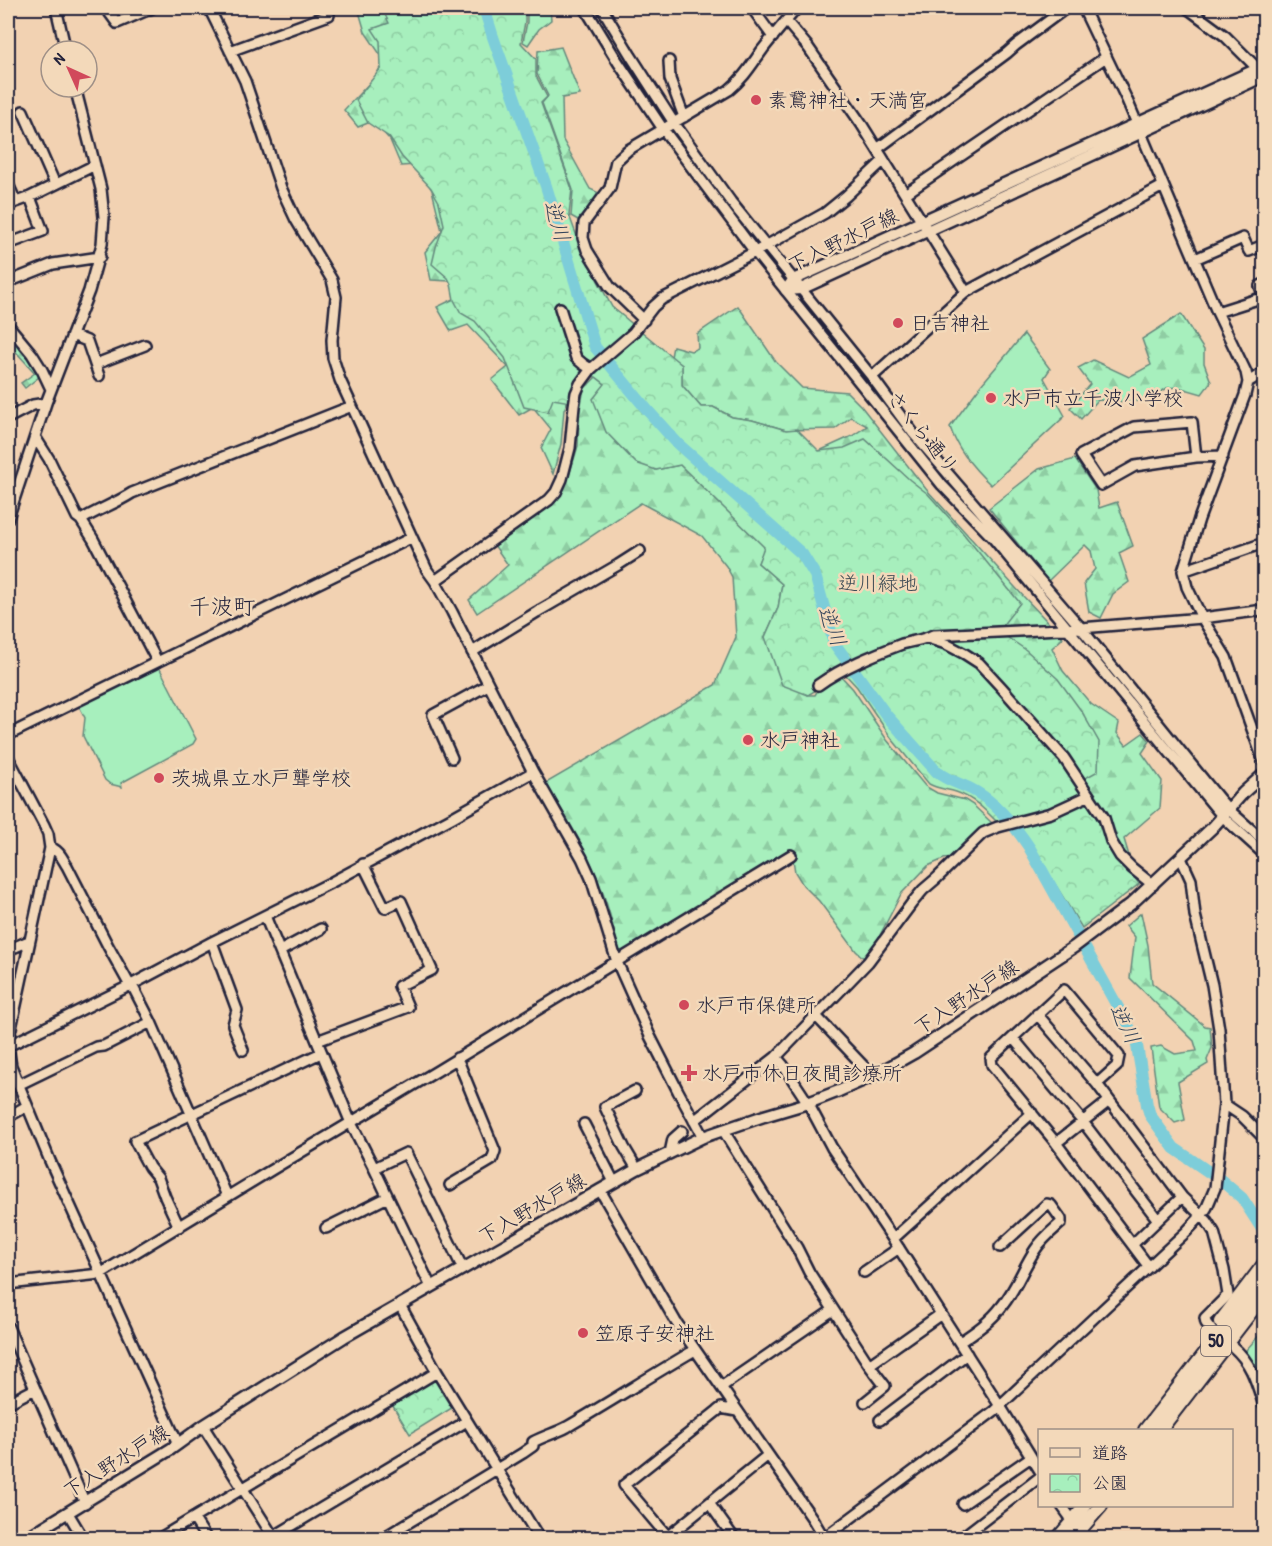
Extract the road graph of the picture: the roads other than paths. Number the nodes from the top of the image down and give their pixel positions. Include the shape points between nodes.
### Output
1 (56, 8) edge
2 (106, 8) edge
3 (152, 8) edge
4 (209, 8) edge
5 (585, 8) edge
6 (602, 8) edge
7 (752, 8) edge
8 (797, 8) edge
9 (1066, 8) edge
10 (1083, 8) edge
11 (1187, 8) edge
12 (329, 15) dead end
13 (786, 21) junction
14 (773, 37) junction
15 (63, 39) edge
16 (230, 51) junction
17 (1106, 57) junction
18 (669, 61) dead end
19 (1263, 73) edge
20 (78, 99) edge
21 (23, 111) dead end
22 (684, 117) junction
23 (674, 123) junction
24 (663, 129) junction
25 (1139, 129) junction
26 (877, 149) junction
27 (884, 160) junction
28 (95, 165) junction
29 (8, 184) edge
30 (55, 184) junction
31 (1163, 186) junction
32 (905, 194) junction
33 (30, 197) junction
34 (12, 204) edge
35 (924, 226) junction
36 (8, 244) edge
37 (1264, 245) edge
38 (765, 246) junction
39 (755, 252) junction
40 (100, 257) junction
41 (1195, 259) junction
42 (793, 280) junction
43 (8, 282) edge
44 (1264, 284) edge
45 (801, 289) junction
46 (786, 290) junction
47 (966, 292) junction
48 (560, 308) dead end
49 (1217, 312) junction
50 (644, 320) junction
51 (8, 325) edge
52 (72, 335) junction
53 (145, 345) dead end
54 (96, 364) junction
55 (594, 366) junction
56 (1264, 372) edge
57 (99, 376) dead end
58 (872, 377) junction
59 (1248, 382) junction
60 (51, 389) junction
61 (46, 403) junction
62 (352, 406) junction
63 (8, 418) edge
64 (35, 437) junction
65 (1223, 456) junction
66 (1196, 457) junction
67 (8, 519) edge
68 (81, 520) junction
69 (411, 537) junction
70 (1258, 545) dead end
71 (640, 551) dead end
72 (1183, 571) junction
73 (435, 580) junction
74 (1264, 610) edge
75 (1202, 618) junction
76 (1067, 628) junction
77 (1081, 628) junction
78 (927, 638) junction
79 (472, 652) junction
80 (156, 661) junction
81 (489, 685) junction
82 (818, 685) dead end
83 (8, 735) edge
84 (8, 757) edge
85 (452, 758) dead end
86 (1264, 762) edge
87 (533, 772) junction
88 (1264, 774) edge
89 (1088, 796) junction
90 (1226, 813) junction
91 (1264, 841) edge
92 (50, 848) junction
93 (1264, 854) edge
94 (791, 855) dead end
95 (1181, 858) junction
96 (363, 864) junction
97 (1153, 885) junction
98 (265, 916) junction
99 (321, 929) dead end
100 (29, 941) junction
101 (212, 942) junction
102 (8, 950) edge
103 (280, 951) junction
104 (617, 962) junction
105 (131, 985) junction
106 (1037, 1014) junction
107 (816, 1016) junction
108 (151, 1022) junction
109 (1013, 1038) junction
110 (317, 1041) junction
111 (8, 1042) edge
112 (8, 1047) edge
113 (243, 1050) dead end
114 (321, 1053) junction
115 (776, 1057) junction
116 (458, 1058) junction
117 (873, 1076) junction
118 (1097, 1084) junction
119 (18, 1085) junction
120 (635, 1091) dead end
121 (1109, 1101) junction
122 (808, 1103) junction
123 (1224, 1104) junction
124 (27, 1106) junction
125 (1032, 1113) junction
126 (192, 1115) junction
127 (8, 1116) edge
128 (694, 1121) junction
129 (1083, 1122) junction
130 (351, 1123) junction
131 (584, 1124) dead end
132 (723, 1130) junction
133 (682, 1131) dead end
134 (703, 1137) junction
135 (1264, 1138) edge
136 (1056, 1143) junction
137 (669, 1153) junction
138 (374, 1168) junction
139 (637, 1169) junction
140 (614, 1182) junction
141 (450, 1185) dead end
142 (600, 1190) junction
143 (228, 1196) junction
144 (388, 1197) junction
145 (1182, 1197) junction
146 (1202, 1215) junction
147 (1158, 1220) junction
148 (179, 1227) junction
149 (326, 1228) dead end
150 (893, 1239) junction
151 (1133, 1244) junction
152 (1000, 1247) dead end
153 (899, 1248) junction
154 (1264, 1264) edge
155 (1149, 1267) junction
156 (463, 1269) junction
157 (864, 1272) dead end
158 (100, 1274) junction
159 (1264, 1278) edge
160 (8, 1284) edge
161 (431, 1287) junction
162 (1264, 1295) edge
163 (400, 1305) junction
164 (1264, 1308) edge
165 (833, 1310) junction
166 (941, 1314) junction
167 (8, 1328) edge
168 (1213, 1332) junction
169 (960, 1342) junction
170 (1233, 1347) junction
171 (17, 1350) junction
172 (695, 1350) junction
173 (8, 1354) edge
174 (967, 1354) junction
175 (869, 1365) junction
176 (437, 1371) junction
177 (721, 1387) junction
178 (35, 1389) junction
179 (8, 1402) edge
180 (865, 1402) dead end
181 (1173, 1405) junction
182 (1000, 1406) junction
183 (1264, 1406) edge
184 (737, 1411) junction
185 (880, 1420) dead end
186 (467, 1421) junction
187 (203, 1426) junction
188 (1147, 1429) edge
189 (1161, 1429) edge
190 (178, 1444) junction
191 (768, 1455) junction
192 (1031, 1457) junction
193 (1038, 1468) edge
194 (497, 1469) junction
195 (1038, 1479) edge
196 (244, 1489) junction
197 (85, 1503) junction
198 (709, 1503) junction
199 (963, 1504) dead end
200 (1063, 1507) edge
201 (1085, 1507) edge
202 (1100, 1507) edge
203 (68, 1513) junction
204 (194, 1519) junction
205 (1078, 1532) edge
206 (273, 1538) edge
207 (667, 1538) edge
208 (26, 1539) edge
209 (83, 1539) edge
210 (160, 1539) edge
211 (206, 1539) edge
212 (382, 1539) edge
213 (538, 1539) edge
214 (734, 1539) edge
215 (824, 1539) edge
216 (961, 1539) edge
217 (1058, 1539) edge

1 - 15 street
2 - 3 street via 117,23
4 - 16 street
5 - 24 street, さくら通り
6 - 23 street, さくら通り
7 - 14 street
8 - 13 street
9 - 26 street
10 - 17 street
11 - 19 street via 1225,36
12 - 16 street
13 - 14 street
13 - 26 street
14 - 22 street via 738,83
16 - 62 street via 245,81 281,188 332,280 336,297 333,357
17 - 25 street
17 - 32 street
18 - 22 street via 670,79
19 - 25 main road, 下入野水戸線
20 - 28 street
21 - 30 street
22 - 23 street
23 - 24 street
23 - 38 street, さくら通り
24 - 39 street, さくら通り
24 - 50 street via 616,161 610,188 584,223 587,250 610,287
25 - 31 street
25 - 35 main road, 下入野水戸線
26 - 27 street
27 - 32 street
27 - 38 street via 825,213
28 - 30 street
28 - 40 street via 104,217
29 - 34 street
30 - 33 street
31 - 41 street
31 - 47 street
32 - 35 street
33 - 34 street
33 - 36 street via 43,231
35 - 42 main road, 下入野水戸線
35 - 45 main road, 下入野水戸線
35 - 47 street
37 - 41 street via 1249,251 1243,238
38 - 39 street
38 - 42 street, さくら通り
39 - 46 street, さくら通り
39 - 50 street via 670,293
40 - 43 street via 53,264
40 - 52 street
41 - 49 street
42 - 45 street, さくら通り
42 - 46 main road, 下入野水戸線
44 - 49 street via 1260,286 1264,297
45 - 46 main road, 下入野水戸線
45 - 58 street, さくら通り
46 - 76 street, さくら通り via 935,477 993,538
47 - 58 street
48 - 55 street via 576,358
49 - 59 street
50 - 55 street
51 - 60 street via 32,354
52 - 54 street via 87,341
52 - 60 street
53 - 54 street
54 - 57 street
55 - 73 street via 576,393 570,448 556,492
56 - 59 street
58 - 77 street, さくら通り via 913,434
59 - 65 street
60 - 61 street
61 - 63 street
61 - 64 street
62 - 68 street via 132,493
62 - 69 street
64 - 67 street
64 - 68 street
65 - 66 street
65 - 72 street
66 - 66 street via 1135,466 1101,485 1081,455 1134,427 1192,422
68 - 80 street
69 - 73 street
69 - 80 street
70 - 72 street
71 - 79 street
72 - 75 street
73 - 79 street
74 - 75 street
75 - 77 street
75 - 86 street via 1226,657
76 - 77 street
76 - 78 street
76 - 90 street, さくら通り
77 - 90 street, さくら通り
78 - 82 street via 860,661
78 - 89 street via 979,663 1054,746
79 - 81 street
80 - 83 street
81 - 85 street via 433,715
81 - 87 street
84 - 92 street via 44,825
87 - 96 street
87 - 104 street via 591,878
88 - 90 main road
89 - 97 street via 1104,818 1120,856
89 - 107 street via 1051,813 984,833 923,890 868,963
90 - 91 street, さくら通り
90 - 93 street, さくら通り
90 - 95 main road
92 - 100 street
92 - 105 street via 67,866
94 - 104 street
95 - 97 main road
95 - 123 street via 1191,880 1212,985
96 - 98 street
96 - 110 street via 385,908 401,901 432,970 399,986 408,1007
97 - 117 main road, 下入野水戸線 via 1074,947
98 - 101 street
98 - 103 street
99 - 103 street
100 - 102 street
100 - 111 street
101 - 105 street
101 - 113 street via 237,1010 233,1024
103 - 110 street
104 - 116 street
104 - 128 street
105 - 108 street
105 - 112 street
106 - 109 street
106 - 118 street
106 - 118 street via 1064,990 1119,1056 1118,1066
107 - 115 street
107 - 117 street
108 - 119 street
108 - 126 street
109 - 125 street via 991,1058 992,1065
109 - 129 street
110 - 114 street
112 - 119 street
114 - 126 street
114 - 130 street
115 - 122 street
115 - 128 street
116 - 130 street
116 - 141 street via 495,1151 492,1160
117 - 122 main road, 下入野水戸線
118 - 121 street
119 - 124 street
120 - 139 street via 605,1107
121 - 129 street
121 - 145 street
122 - 132 main road, 下入野水戸線
122 - 150 street via 832,1148
123 - 135 street
123 - 146 street via 1215,1188
124 - 127 street
124 - 158 street
125 - 136 street
125 - 150 street
126 - 143 street
126 - 148 street via 135,1141 158,1178
128 - 134 street
129 - 136 street
129 - 147 street
130 - 138 street
130 - 143 street
131 - 140 street
132 - 134 main road, 下入野水戸線
132 - 165 street
133 - 137 street via 673,1139
134 - 137 main road, 下入野水戸線
136 - 151 street
137 - 139 main road, 下入野水戸線
138 - 144 street
138 - 156 street via 405,1153
139 - 140 main road, 下入野水戸線
140 - 142 main road, 下入野水戸線
142 - 156 main road, 下入野水戸線
142 - 172 street
143 - 148 street
144 - 149 street
144 - 161 street
145 - 146 street
145 - 147 street
146 - 155 street
146 - 168 street via 1214,1232 1228,1295 1205,1318
147 - 151 street
148 - 158 street
150 - 153 street
151 - 155 street
152 - 169 street via 1047,1204 1061,1219 1042,1240 1001,1308
153 - 157 street
153 - 166 street
154 - 168 highway
155 - 182 street
156 - 161 main road, 下入野水戸線
158 - 160 street
158 - 190 street
159 - 181 highway, 50
161 - 163 main road, 下入野水戸線
162 - 181 highway, 50
163 - 176 street
163 - 187 main road, 下入野水戸線
164 - 170 highway
165 - 175 street
165 - 177 street
166 - 169 street
166 - 175 street
167 - 171 street
168 - 181 highway via 1178,1381
169 - 174 street
170 - 181 highway via 1192,1396
170 - 183 street via 1251,1368
171 - 173 street
171 - 178 street
172 - 177 street
172 - 194 street via 564,1428 533,1442 533,1446
174 - 182 street
174 - 185 street
175 - 180 street via 885,1386
176 - 186 street
176 - 196 street
177 - 184 street
178 - 179 street
178 - 197 street
181 - 188 highway, 50
181 - 189 highway, 50
182 - 192 street
182 - 215 street
184 - 191 street
184 - 207 street via 721,1408 624,1485
186 - 194 street
186 - 206 street
187 - 190 main road, 下入野水戸線
187 - 196 street
190 - 197 main road, 下入野水戸線
191 - 198 street
191 - 215 street
192 - 193 street
192 - 199 street
194 - 212 street
194 - 213 street
195 - 216 street
196 - 204 street
196 - 206 street
197 - 203 main road, 下入野水戸線
198 - 207 street
198 - 214 street
200 - 205 street
201 - 205 highway
202 - 205 highway
203 - 208 main road, 下入野水戸線
203 - 209 street
204 - 210 street
204 - 211 street
205 - 217 highway

